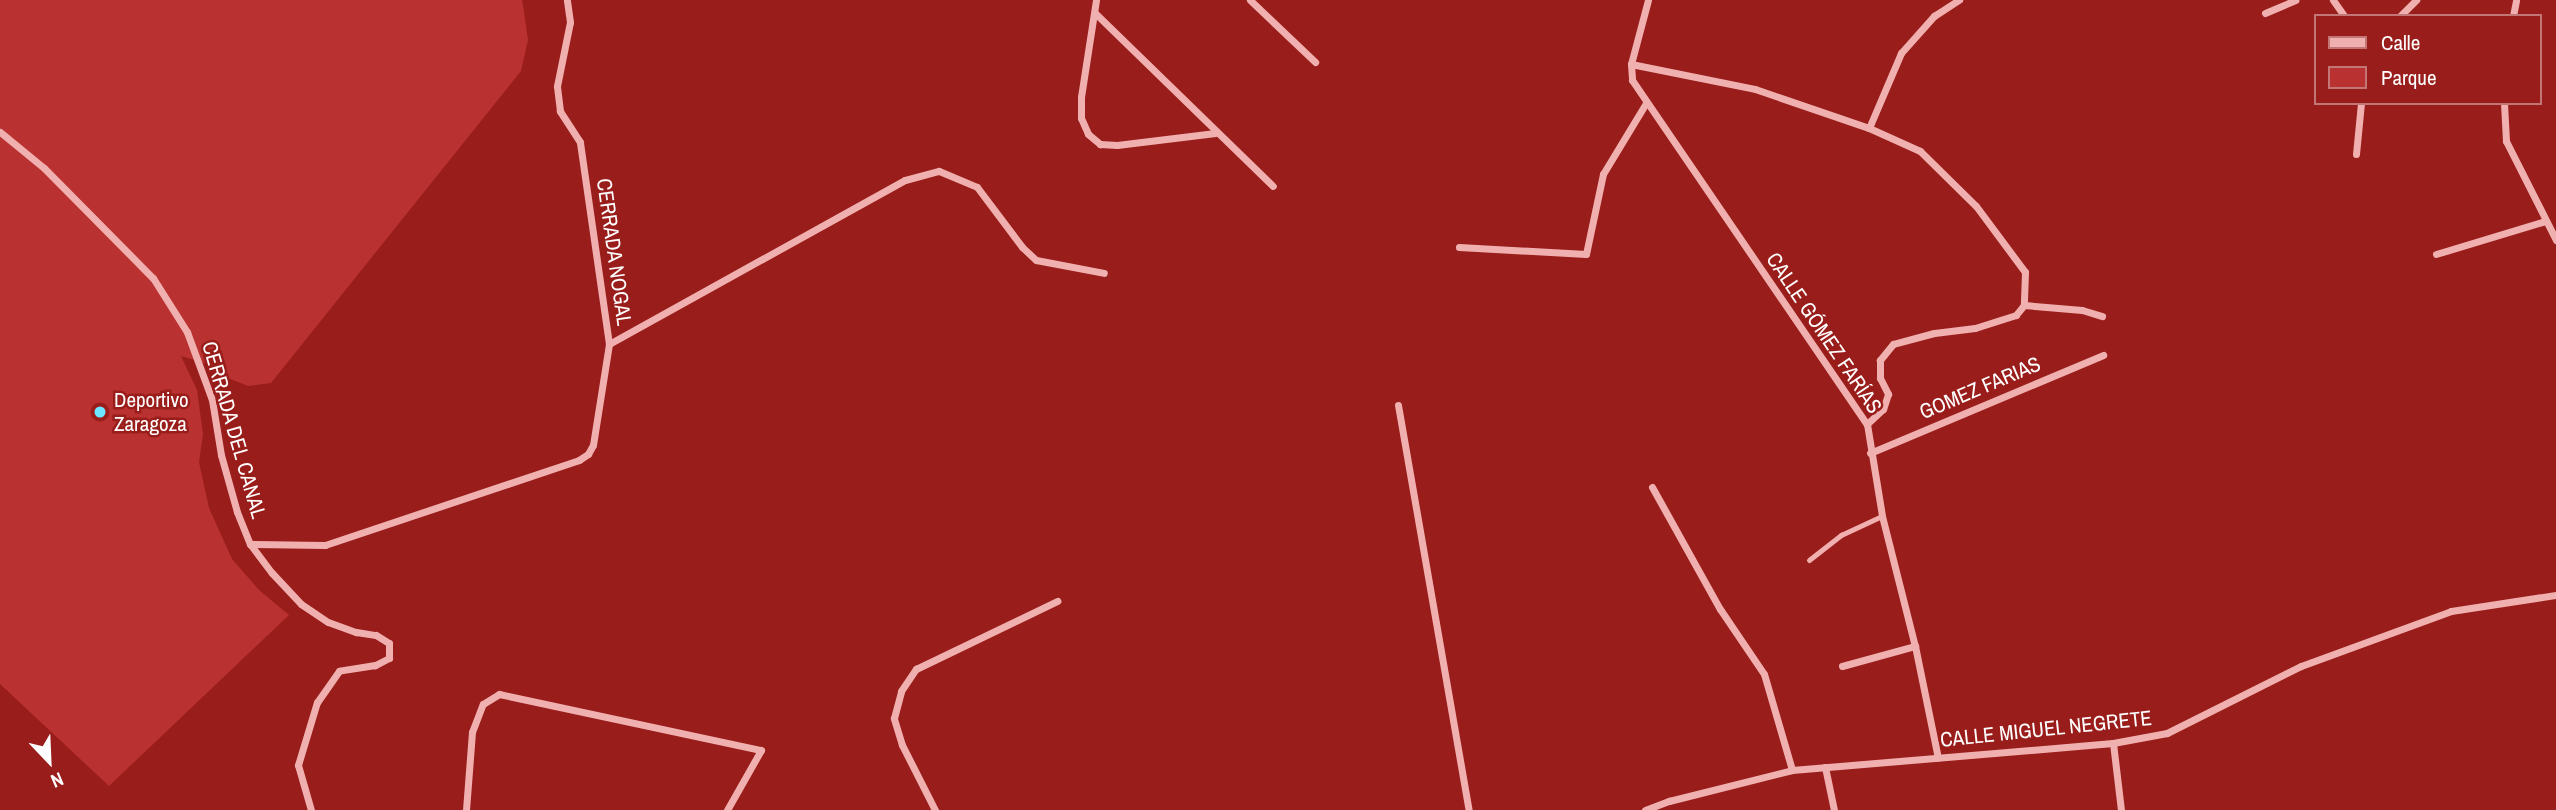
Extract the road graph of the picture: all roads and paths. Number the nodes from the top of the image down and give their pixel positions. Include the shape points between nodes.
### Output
1 (567, 0) edge
2 (1096, 0) edge
3 (1250, 0) edge
4 (1648, 0) edge
5 (1959, 0) edge
6 (2295, 0) edge
7 (2416, 0) edge
8 (1095, 13) junction
9 (2265, 13) dead end
10 (2402, 14) edge
11 (1315, 62) dead end
12 (1631, 64) junction
13 (1646, 103) junction
14 (2361, 105) edge
15 (2504, 105) edge
16 (1869, 128) junction
17 (0, 132) edge
18 (1215, 133) junction
19 (2356, 154) dead end
20 (1273, 186) dead end
21 (2545, 221) junction
22 (2556, 240) edge
23 (1459, 247) dead end
24 (2436, 254) dead end
25 (1104, 272) dead end
26 (2024, 305) junction
27 (2102, 316) dead end
28 (609, 344) junction
29 (2103, 355) dead end
30 (1398, 405) dead end
31 (1867, 424) junction
32 (1870, 453) junction
33 (1651, 487) dead end
34 (1882, 516) junction
35 (250, 544) junction
36 (1810, 560) dead end
37 (2556, 595) edge
38 (1057, 601) dead end
39 (1914, 646) junction
40 (1842, 666) dead end
41 (2113, 743) junction
42 (1938, 758) junction
43 (1825, 767) junction
44 (1792, 770) junction
45 (311, 810) edge
46 (466, 810) edge
47 (727, 810) edge
48 (935, 810) edge
49 (1469, 810) edge
50 (1645, 810) edge
51 (1834, 810) edge
52 (2121, 810) edge

1 - 28 street, CERRADA NOGAL via 570,22 558,99 560,111 580,142
2 - 8 street
3 - 11 street
4 - 12 street
5 - 16 street via 1934,16 1901,53
6 - 9 street
7 - 10 street
8 - 18 street
8 - 18 street via 1081,97 1081,118 1088,134 1100,144 1117,145
12 - 13 street, CALLE GÓMEZ FARÍAS via 1632,80
12 - 16 street via 1755,89
13 - 23 street via 1603,174 1586,254
13 - 31 street, CALLE GÓMEZ FARÍAS
14 - 19 street
15 - 21 street via 2507,141
16 - 26 street via 1920,151 1976,206 2025,272
17 - 35 street, CERRADA DEL CANAL via 44,168 153,278 187,332 212,400 220,455
18 - 20 street
21 - 22 street
21 - 24 street
25 - 28 street via 1036,260 976,187 939,171 905,180
26 - 27 street
26 - 31 street via 2003,320 1893,344 1880,360 1880,379 1888,394 1883,409
28 - 35 street, CERRADA NOGAL via 593,445 579,460 325,545
29 - 32 street, GOMEZ FARIAS
30 - 49 street
31 - 32 street, CALLE GÓMEZ FARÍAS
32 - 34 street, CALLE GÓMEZ FARÍAS
33 - 44 street via 1720,609 1764,674
34 - 36 lane via 1841,535
34 - 39 street, CALLE GÓMEZ FARÍAS
35 - 45 street, CERRADA DEL CANAL via 301,604 328,622 389,643 389,658 339,671 317,702 298,765
37 - 41 street, CALLE MIGUEL NEGRETE via 2451,611 2301,666 2167,733
38 - 48 street via 916,669 901,691 894,718 902,745
39 - 40 street
39 - 42 street, CALLE GÓMEZ FARÍAS
41 - 42 street, CALLE MIGUEL NEGRETE
41 - 52 street
42 - 43 street, CALLE MIGUEL NEGRETE
43 - 44 street, CALLE MIGUEL NEGRETE
43 - 51 street
44 - 50 street, CALLE MIGUEL NEGRETE
46 - 47 street via 472,732 483,704 499,694 761,750

